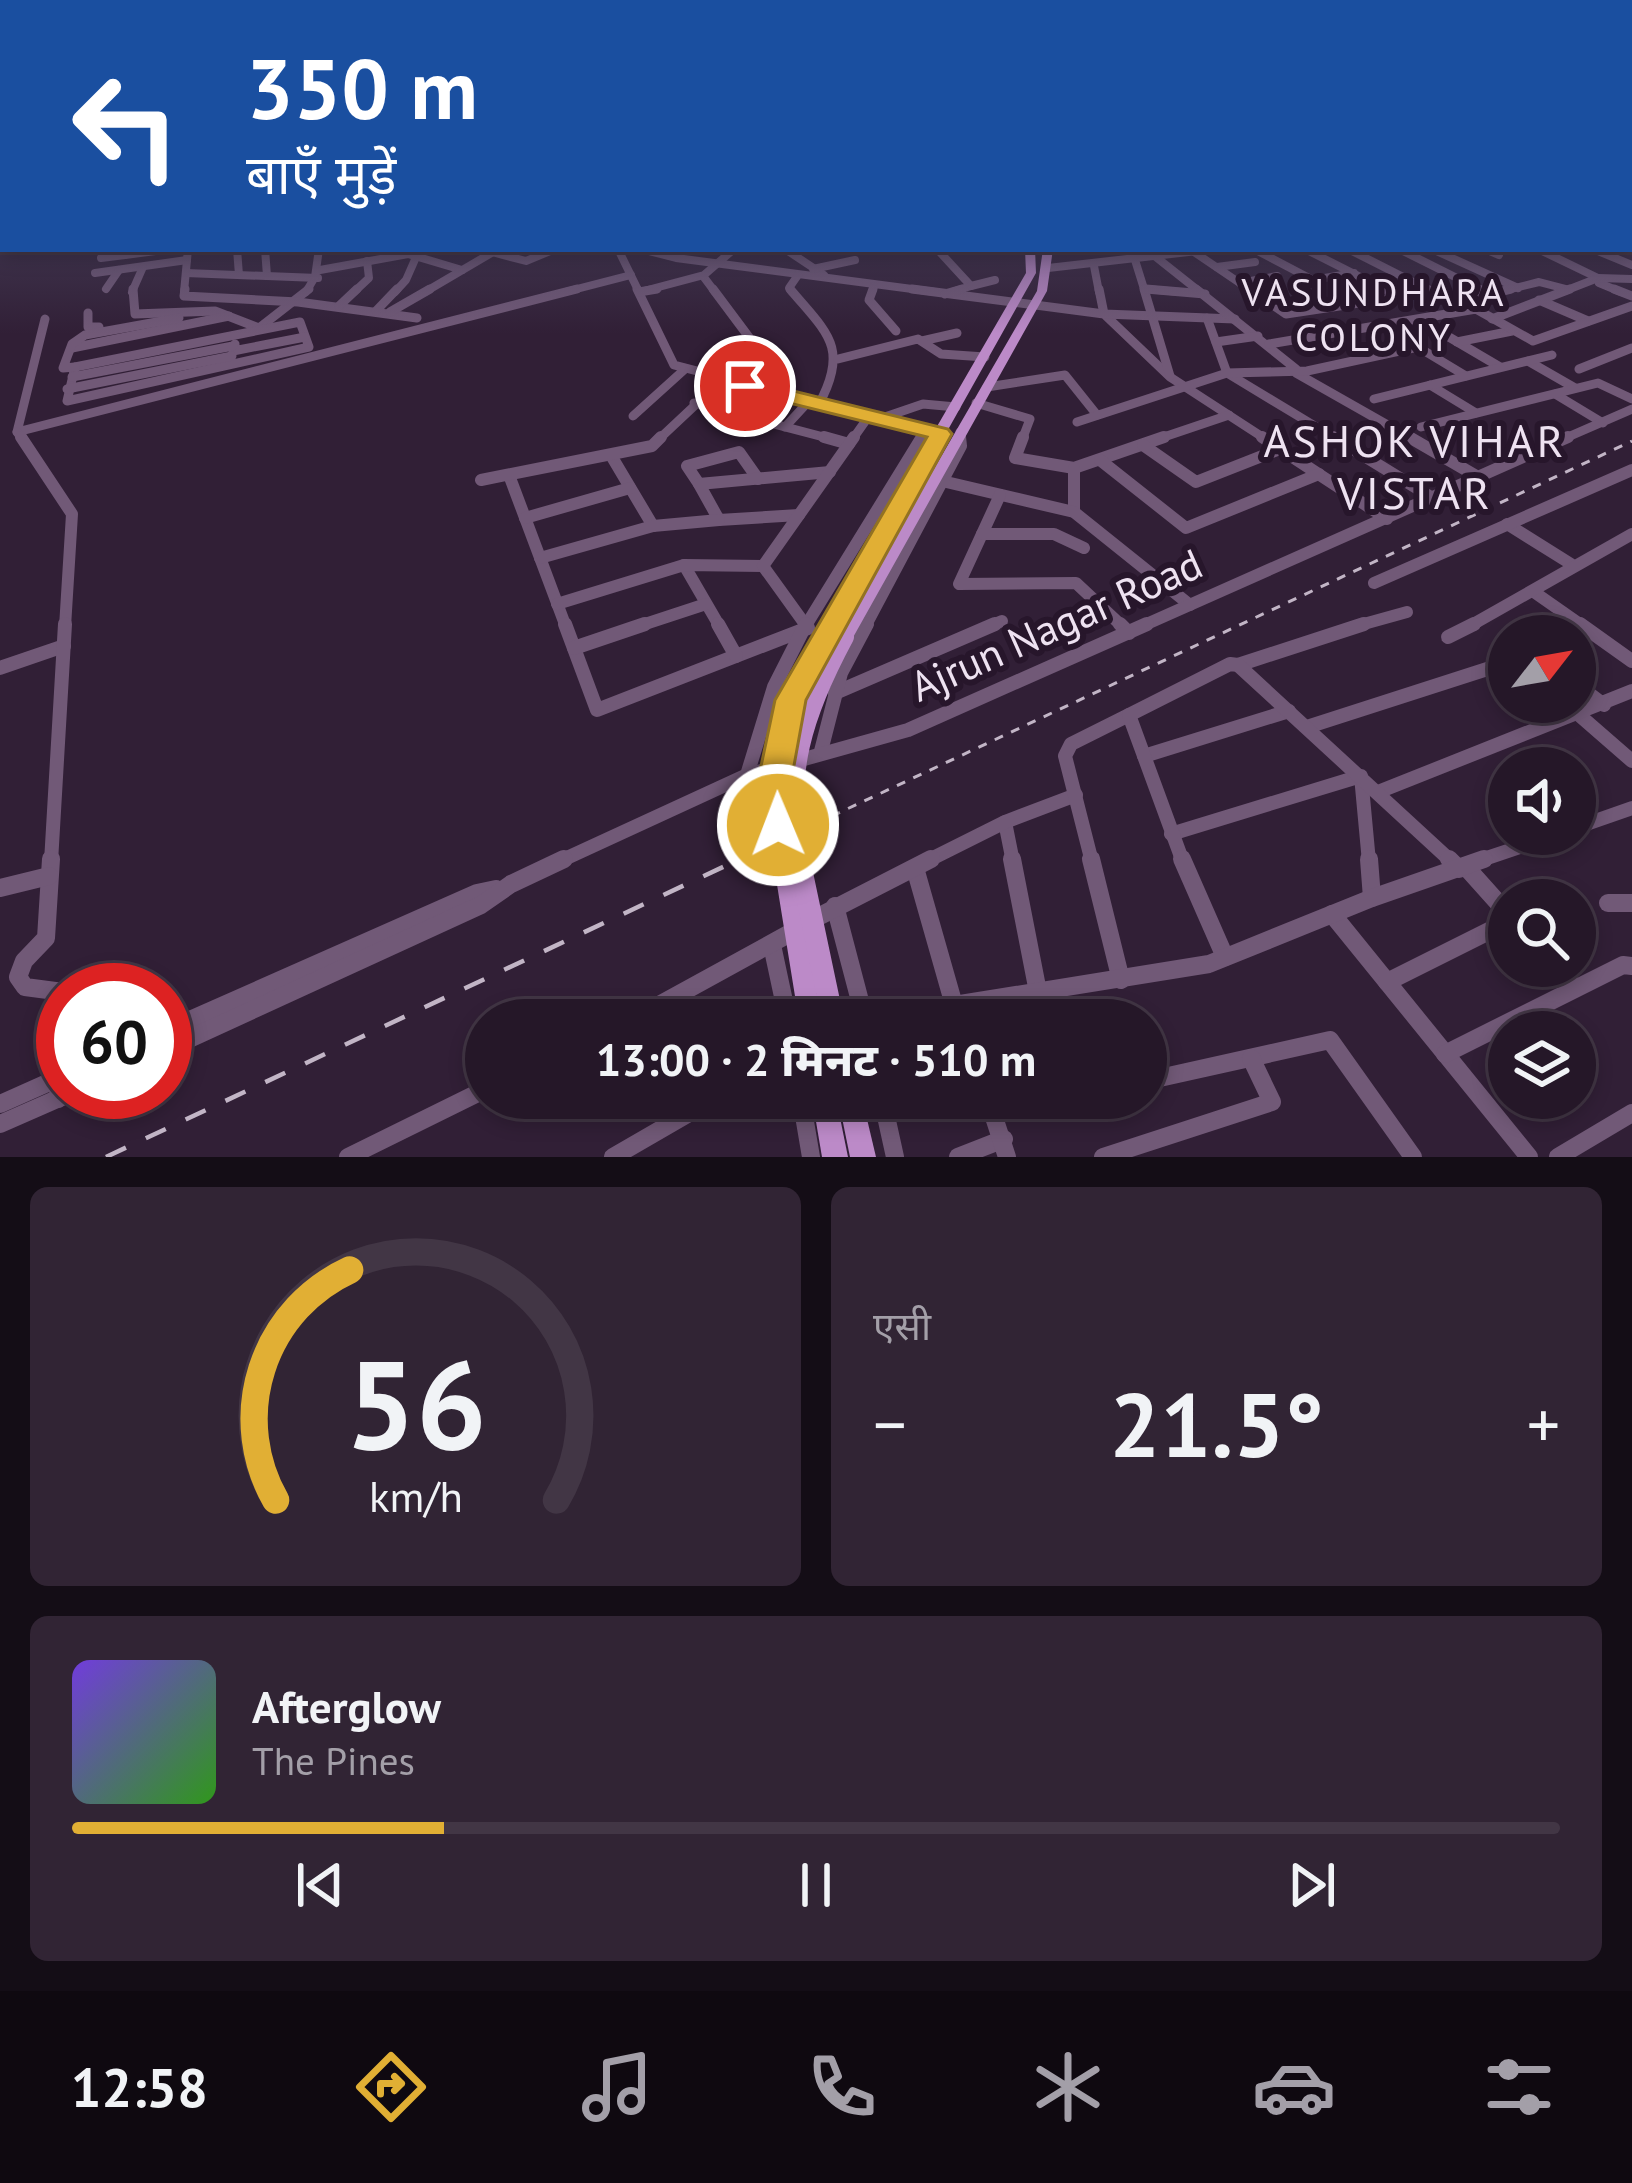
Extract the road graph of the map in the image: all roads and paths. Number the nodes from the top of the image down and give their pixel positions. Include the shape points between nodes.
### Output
1 (125, 252) edge
2 (237, 252) edge
3 (265, 252) edge
4 (323, 252) edge
5 (487, 252) edge
6 (492, 252) edge
7 (548, 252) edge
8 (620, 252) edge
9 (656, 252) edge
10 (732, 252) edge
11 (789, 252) edge
12 (941, 252) edge
13 (1030, 252) edge
14 (1048, 252) edge
15 (1194, 252) joint
16 (1260, 252) edge
17 (1311, 252) edge
18 (1354, 252) edge
19 (1400, 252) edge
20 (1405, 252) edge
21 (1435, 252) edge
22 (1492, 252) edge
23 (1544, 252) edge
24 (1600, 252) edge
25 (187, 255) edge
26 (417, 255) junction
27 (1499, 255) dead end
28 (1156, 257) junction
29 (101, 258) dead end
30 (855, 260) dead end
31 (1135, 260) junction
32 (368, 261) junction
33 (1372, 261) junction
34 (1255, 262) dead end
35 (722, 265) junction
36 (1632, 265) edge
37 (1094, 266) junction
38 (142, 267) junction
39 (1216, 267) junction
40 (1048, 268) junction
41 (813, 269) junction
42 (119, 270) junction
43 (462, 270) junction
44 (95, 273) dead end
45 (186, 273) junction
46 (1354, 273) junction
47 (319, 274) junction
48 (239, 275) junction
49 (631, 275) junction
50 (703, 275) junction
51 (798, 275) junction
52 (267, 276) junction
53 (1277, 276) dead end
54 (831, 279) junction
55 (1596, 279) junction
56 (1632, 279) edge
57 (995, 280) dead end
58 (983, 283) junction
59 (1239, 283) junction
60 (874, 286) junction
61 (971, 286) junction
62 (106, 289) dead end
63 (1146, 289) junction
64 (1520, 289) junction
65 (1568, 289) junction
66 (639, 292) junction
67 (1205, 294) junction
68 (942, 295) junction
69 (1488, 296) junction
70 (1632, 296) edge
71 (1399, 297) junction
72 (978, 300) junction
73 (1465, 300) dead end
74 (1538, 300) junction
75 (298, 302) junction
76 (1014, 305) junction
77 (339, 306) junction
78 (1632, 306) edge
79 (1031, 308) junction
80 (1511, 310) junction
81 (376, 311) junction
82 (88, 313) dead end
83 (390, 313) junction
84 (1104, 314) junction
85 (235, 315) junction
86 (1153, 315) junction
87 (1610, 315) junction
88 (417, 318) dead end
89 (1207, 318) junction
90 (45, 319) dead end
91 (1235, 319) junction
92 (1419, 319) junction
93 (1492, 319) junction
94 (1588, 321) junction
95 (1632, 324) edge
96 (1382, 326) junction
97 (212, 328) dead end
98 (257, 329) junction
99 (896, 331) dead end
100 (1513, 331) junction
101 (957, 333) dead end
102 (1258, 336) junction
103 (305, 337) junction
104 (149, 341) junction
105 (922, 341) junction
106 (1216, 342) junction
107 (1457, 342) junction
108 (1269, 344) junction
109 (1418, 346) junction
110 (1632, 348) edge
111 (69, 352) junction
112 (232, 355) junction
113 (1552, 355) dead end
114 (985, 357) junction
115 (838, 359) junction
116 (1528, 361) junction
117 (1501, 367) junction
118 (685, 369) junction
119 (1293, 369) junction
120 (1580, 369) dead end
121 (74, 372) junction
122 (1227, 373) junction
123 (1466, 376) junction
124 (1170, 377) junction
125 (722, 380) junction
126 (151, 385) junction
127 (1182, 385) junction
128 (1430, 385) junction
129 (745, 386) junction
130 (987, 387) junction
131 (1575, 388) junction
132 (68, 389) junction
133 (1555, 394) junction
134 (1374, 399) dead end
135 (1632, 399) edge
136 (694, 403) junction
137 (814, 403) junction
138 (976, 403) junction
139 (956, 407) junction
140 (1632, 409) edge
141 (1476, 413) junction
142 (1097, 415) junction
143 (1229, 415) junction
144 (633, 416) dead end
145 (875, 417) junction
146 (1077, 422) dead end
147 (1603, 422) junction
148 (785, 427) junction
149 (1420, 427) dead end
150 (17, 432) junction
151 (943, 437) junction
152 (850, 444) junction
153 (1143, 445) junction
154 (1280, 448) junction
155 (612, 457) junction
156 (1100, 460) junction
157 (1074, 468) junction
158 (1632, 470) edge
159 (830, 472) junction
160 (1319, 474) junction
161 (509, 476) junction
162 (1478, 477) junction
163 (758, 479) junction
164 (481, 480) dead end
165 (942, 481) junction
166 (699, 484) junction
167 (630, 488) junction
168 (1000, 495) junction
169 (1430, 497) junction
170 (1074, 512) junction
171 (799, 515) junction
172 (525, 518) junction
173 (1388, 519) junction
174 (719, 520) junction
175 (1507, 524) junction
176 (653, 526) junction
177 (982, 534) junction
178 (1629, 538) edge
179 (1084, 548) dead end
180 (540, 558) junction
181 (1570, 564) junction
182 (684, 565) junction
183 (763, 566) junction
184 (1374, 583) dead end
185 (1534, 592) junction
186 (557, 604) junction
187 (706, 604) junction
188 (1190, 605) junction
189 (1407, 612) dead end
190 (1002, 621) dead end
191 (808, 628) junction
192 (1130, 633) junction
193 (1448, 637) dead end
194 (64, 646) junction
195 (574, 648) junction
196 (736, 656) junction
197 (1632, 661) edge
198 (1238, 665) junction
199 (0, 668) edge
200 (1488, 669) edge
201 (1632, 691) edge
202 (835, 693) junction
203 (1596, 699) edge
204 (1604, 705) junction
205 (1596, 708) edge
206 (1288, 711) junction
207 (1129, 715) junction
208 (1556, 723) edge
209 (1589, 723) edge
210 (1307, 727) junction
211 (821, 751) junction
212 (1144, 756) junction
213 (1632, 761) edge
214 (747, 776) junction
215 (1361, 776) junction
216 (1378, 792) junction
217 (1076, 795) junction
218 (1632, 808) edge
219 (1596, 821) edge
220 (1005, 822) junction
221 (1171, 834) junction
222 (1499, 855) edge
223 (914, 868) junction
224 (1462, 868) junction
225 (49, 876) junction
226 (0, 888) edge
227 (503, 888) junction
228 (1488, 896) edge
229 (1372, 898) junction
230 (1608, 902) dead end
231 (1632, 903) edge
232 (835, 906) junction
233 (1332, 914) junction
234 (1488, 929) edge
235 (772, 945) junction
236 (1225, 957) junction
237 (1629, 968) edge
238 (1596, 979) edge
239 (1121, 980) junction
240 (1387, 982) junction
241 (1574, 987) edge
242 (36, 988) edge
243 (1037, 992) junction
244 (671, 999) edge
245 (784, 999) edge
246 (807, 999) edge
247 (829, 999) edge
248 (854, 999) edge
249 (952, 999) edge
250 (988, 999) edge
251 (192, 1019) edge
252 (192, 1038) edge
253 (1445, 1054) junction
254 (1251, 1058) junction
255 (1167, 1076) edge
256 (36, 1094) edge
257 (465, 1100) edge
258 (36, 1102) edge
259 (0, 1104) edge
260 (1632, 1113) edge
261 (679, 1119) edge
262 (805, 1119) edge
263 (828, 1119) edge
264 (855, 1119) edge
265 (887, 1119) edge
266 (995, 1119) edge
267 (0, 1124) edge
268 (1006, 1148) edge
269 (370, 1152) edge
270 (348, 1157) edge
271 (613, 1157) edge
272 (811, 1157) edge
273 (836, 1157) edge
274 (863, 1157) edge
275 (895, 1157) edge
276 (958, 1157) edge
277 (1103, 1157) edge
278 (1413, 1157) edge
279 (1529, 1157) edge
280 (1558, 1157) edge

1 - 29 street
2 - 48 street
3 - 52 street
4 - 47 street
5 - 43 street
6 - 7 street via 526,261
8 - 49 street
9 - 35 street
10 - 35 street
11 - 41 street
12 - 61 street
13 - 76 main road via 1031,273
14 - 40 main road
15 - 28 street
15 - 39 street
16 - 46 street via 1313,280
17 - 46 street
18 - 33 street
19 - 33 street
20 - 69 street
21 - 64 street
22 - 27 street
23 - 55 street
24 - 36 street
25 - 38 street
25 - 45 street
26 - 32 street
26 - 43 street
26 - 81 street
28 - 31 street
28 - 67 street
30 - 41 street
31 - 37 street
31 - 63 street
32 - 47 street
32 - 77 street via 370,278
33 - 71 street via 1432,292
34 - 39 street
35 - 50 street
35 - 51 street
37 - 40 street
37 - 84 street
38 - 42 street
38 - 104 street via 132,311
39 - 59 street
40 - 79 main road
41 - 54 street
42 - 44 street
42 - 62 street
43 - 83 street
45 - 48 street
45 - 75 street via 184,296
46 - 71 street
47 - 52 street
47 - 75 street
48 - 52 street
49 - 66 street
49 - 150 street
50 - 66 street
50 - 129 street via 766,360
51 - 54 street
51 - 115 street via 789,288
53 - 59 street
54 - 60 street
55 - 56 street
55 - 65 street
55 - 70 street
57 - 58 street
58 - 61 street
58 - 72 street
59 - 71 street via 1286,314
60 - 68 street
60 - 99 street via 868,300
61 - 68 street
63 - 67 street
63 - 86 street
64 - 65 street via 1550,282
64 - 69 street
65 - 74 street
66 - 118 street via 674,365
67 - 91 street
68 - 72 street
69 - 73 street
69 - 80 street
72 - 76 street
74 - 80 street
74 - 94 street
75 - 77 street
75 - 98 street
76 - 79 street
76 - 114 main road
77 - 81 street
78 - 87 street
79 - 84 street
79 - 130 main road
80 - 93 street
81 - 83 street
82 - 104 street via 88,327
83 - 88 street
84 - 86 street
84 - 124 street
85 - 98 street
85 - 104 street
85 - 104 street via 210,311
86 - 89 street
86 - 124 street
87 - 94 street
87 - 95 street
89 - 91 street
89 - 106 street
90 - 150 street
91 - 102 street
92 - 93 street via 1476,309
92 - 96 street
92 - 107 street
93 - 100 street
94 - 100 street via 1534,341
96 - 108 street
96 - 109 street
97 - 104 street
98 - 103 street via 300,322
98 - 104 street
98 - 112 street
100 - 107 street
101 - 105 street
102 - 106 street
102 - 108 street
103 - 112 street
103 - 112 street via 309,347
104 - 111 street
104 - 111 street via 88,334
104 - 112 street
104 - 121 street
104 - 126 street
104 - 132 street
105 - 114 street via 941,355
105 - 115 street
106 - 122 street
107 - 117 street
108 - 119 street
109 - 119 street
109 - 123 street
110 - 120 street
111 - 121 street via 63,368
112 - 126 street
113 - 116 street
114 - 139 main road
115 - 137 street via 838,374
116 - 117 street
116 - 131 street
117 - 123 street
118 - 125 street
118 - 144 street
119 - 122 street
119 - 162 street
121 - 132 street
122 - 127 street
122 - 169 street
123 - 128 street
124 - 127 street
125 - 129 street
125 - 136 street
126 - 132 street via 70,402
127 - 142 street
127 - 143 street
128 - 134 street
128 - 141 street
129 - 137 street
130 - 138 main road
130 - 142 street via 1066,375
131 - 133 street
131 - 135 street via 1598,383
133 - 141 street
133 - 147 street
136 - 148 street
136 - 155 street via 652,446
137 - 145 street
137 - 148 street
138 - 151 main road
138 - 157 street via 1030,419 1015,458
139 - 145 street via 923,404
139 - 151 main road
140 - 147 street, Ajrun Nagar Road
141 - 149 street
142 - 146 street
143 - 153 street
143 - 154 street
145 - 151 street
145 - 152 street
147 - 162 street, Ajrun Nagar Road
148 - 152 street
150 - 194 street via 72,514
151 - 165 street via 961,446
151 - 191 street
151 - 246 main road, bridge via 800,681 779,746 774,796
151 - 247 main road, bridge via 798,746 798,843
152 - 159 street
153 - 154 street via 1196,482
153 - 156 street
154 - 160 street
155 - 161 street
155 - 167 street
156 - 157 street
156 - 160 street via 1186,528
157 - 170 street
158 - 175 street
159 - 163 street
159 - 171 street
160 - 173 street
161 - 164 street
161 - 172 street
162 - 169 street, Ajrun Nagar Road
163 - 166 street
163 - 166 street via 740,452 687,466
165 - 168 street
165 - 202 street
166 - 174 street
167 - 172 street
167 - 176 street
168 - 170 street
168 - 177 street
169 - 173 street, Ajrun Nagar Road
170 - 188 street
171 - 174 street
171 - 183 street
172 - 180 street
173 - 188 street, Ajrun Nagar Road
174 - 176 street
175 - 181 street
175 - 184 street
176 - 180 street
177 - 179 street via 1054,534
177 - 192 street via 959,584 1076,583
178 - 181 street
180 - 186 street
181 - 185 street
182 - 183 street
182 - 186 street
182 - 187 street
183 - 191 street
185 - 193 street
185 - 197 street
186 - 195 street
187 - 195 street
187 - 196 street
188 - 192 street, Ajrun Nagar Road
189 - 198 street
190 - 202 street
191 - 196 street
191 - 214 street via 754,731
192 - 211 street, Ajrun Nagar Road via 908,730
194 - 199 street
194 - 225 street
195 - 196 street via 597,710
198 - 206 street
198 - 207 street
200 - 210 street
201 - 204 street
202 - 211 street
203 - 204 street
204 - 205 street
206 - 210 street
206 - 212 street
207 - 212 street
207 - 217 street via 1066,749
208 - 216 street
209 - 213 street
210 - 215 street
211 - 214 street, Ajrun Nagar Road
212 - 221 street
214 - 227 street, Ajrun Nagar Road
215 - 216 street
215 - 221 street
215 - 229 street
216 - 224 street
217 - 220 street
217 - 239 street
218 - 219 street
220 - 223 street
220 - 243 street
221 - 236 street
222 - 224 street
223 - 232 street
223 - 249 street
224 - 228 street
224 - 229 street
225 - 226 street
225 - 242 street via 46,938 19,977
227 - 251 street, Ajrun Nagar Road
227 - 252 street, Ajrun Nagar Road
229 - 233 street
230 - 231 street
232 - 235 street
232 - 248 street
233 - 236 street
233 - 240 street
234 - 240 street
235 - 244 street
235 - 245 street
236 - 239 street
237 - 238 street
239 - 243 street
240 - 253 street
241 - 253 street
243 - 250 street
253 - 279 street
254 - 255 street
254 - 277 street via 1272,1102
254 - 278 street via 1330,1040
256 - 259 street
257 - 269 street
258 - 267 street
260 - 280 street
261 - 271 street
262 - 272 street
263 - 273 main road
264 - 274 main road
265 - 275 street
266 - 268 street
268 - 276 street
269 - 270 street

